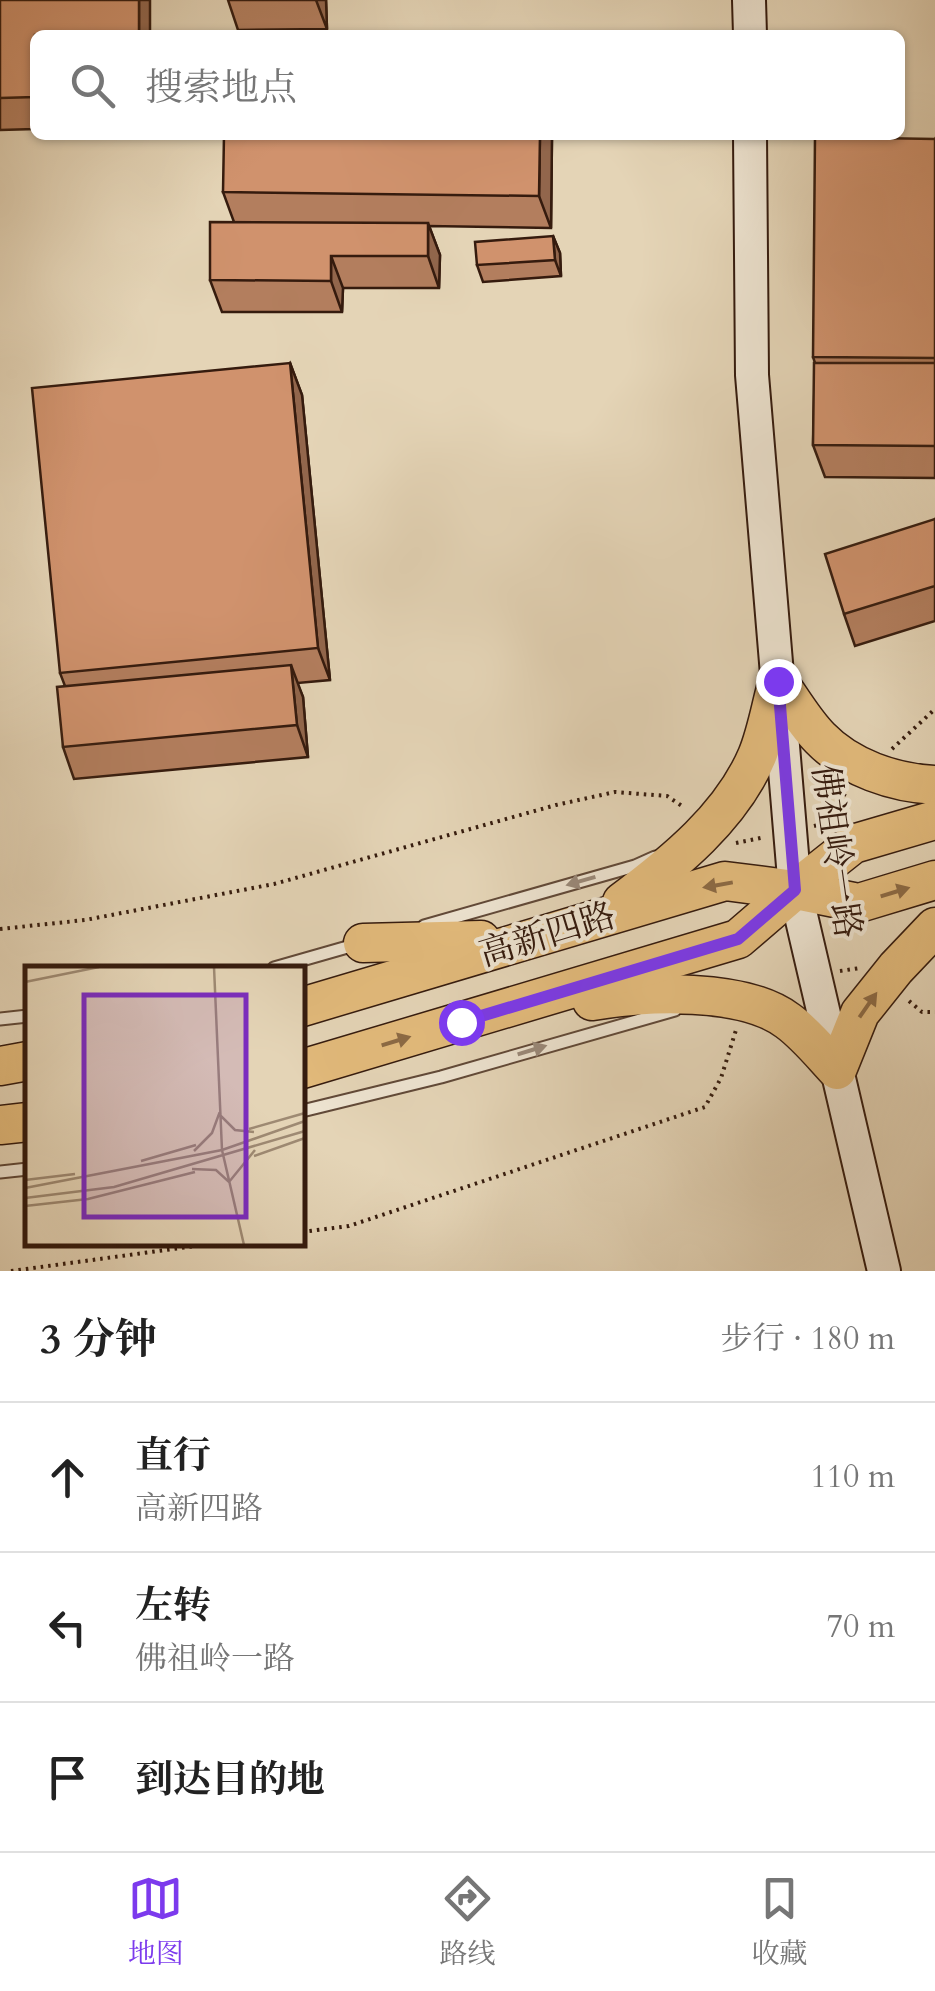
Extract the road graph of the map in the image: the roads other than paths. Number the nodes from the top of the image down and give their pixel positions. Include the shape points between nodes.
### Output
1 (749, 0) edge
2 (750, 30) edge
3 (750, 140) edge
4 (778, 681) junction
5 (866, 770) junction
6 (935, 772) edge
7 (935, 785) edge
8 (935, 820) edge
9 (703, 831) junction
10 (935, 880) edge
11 (795, 890) junction
12 (575, 926) junction
13 (935, 927) edge
14 (532, 938) junction
15 (935, 942) edge
16 (364, 943) junction
17 (281, 966) edge
18 (890, 975) junction
19 (739, 1002) junction
20 (305, 1006) edge
21 (25, 1016) edge
22 (0, 1019) edge
23 (461, 1022) junction
24 (25, 1062) edge
25 (0, 1066) edge
26 (305, 1068) edge
27 (837, 1070) junction
28 (305, 1110) edge
29 (25, 1122) edge
30 (0, 1125) edge
31 (25, 1169) edge
32 (0, 1172) edge
33 (884, 1271) edge

1 - 2 street
3 - 4 street, 佛祖岭一路 via 752,375
4 - 5 main road via 819,738
4 - 9 main road via 752,766
4 - 11 street, 佛祖岭一路
5 - 6 lane
5 - 7 main road
8 - 11 main road, 高新四路 via 853,844
9 - 12 main road via 662,872
9 -> 16 lane via 635,866
11 -> 10 main road, 高新四路 via 860,902
11 -> 12 main road, 高新四路 via 725,881
11 - 23 main road, 高新四路 via 738,939
11 - 27 street, 佛祖岭一路
12 - 14 main road, 高新四路
13 - 18 main road
14 - 16 main road
14 - 20 main road, 高新四路
15 - 18 lane
16 - 17 lane
27 -> 18 main road via 860,1013
19 - 23 main road via 677,992
19 - 27 main road via 789,1021
28 -> 19 lane via 702,1003
21 - 22 lane
26 -> 23 main road, 高新四路
24 - 25 main road
27 - 33 street, 佛祖岭一路
29 - 30 main road
31 - 32 lane

